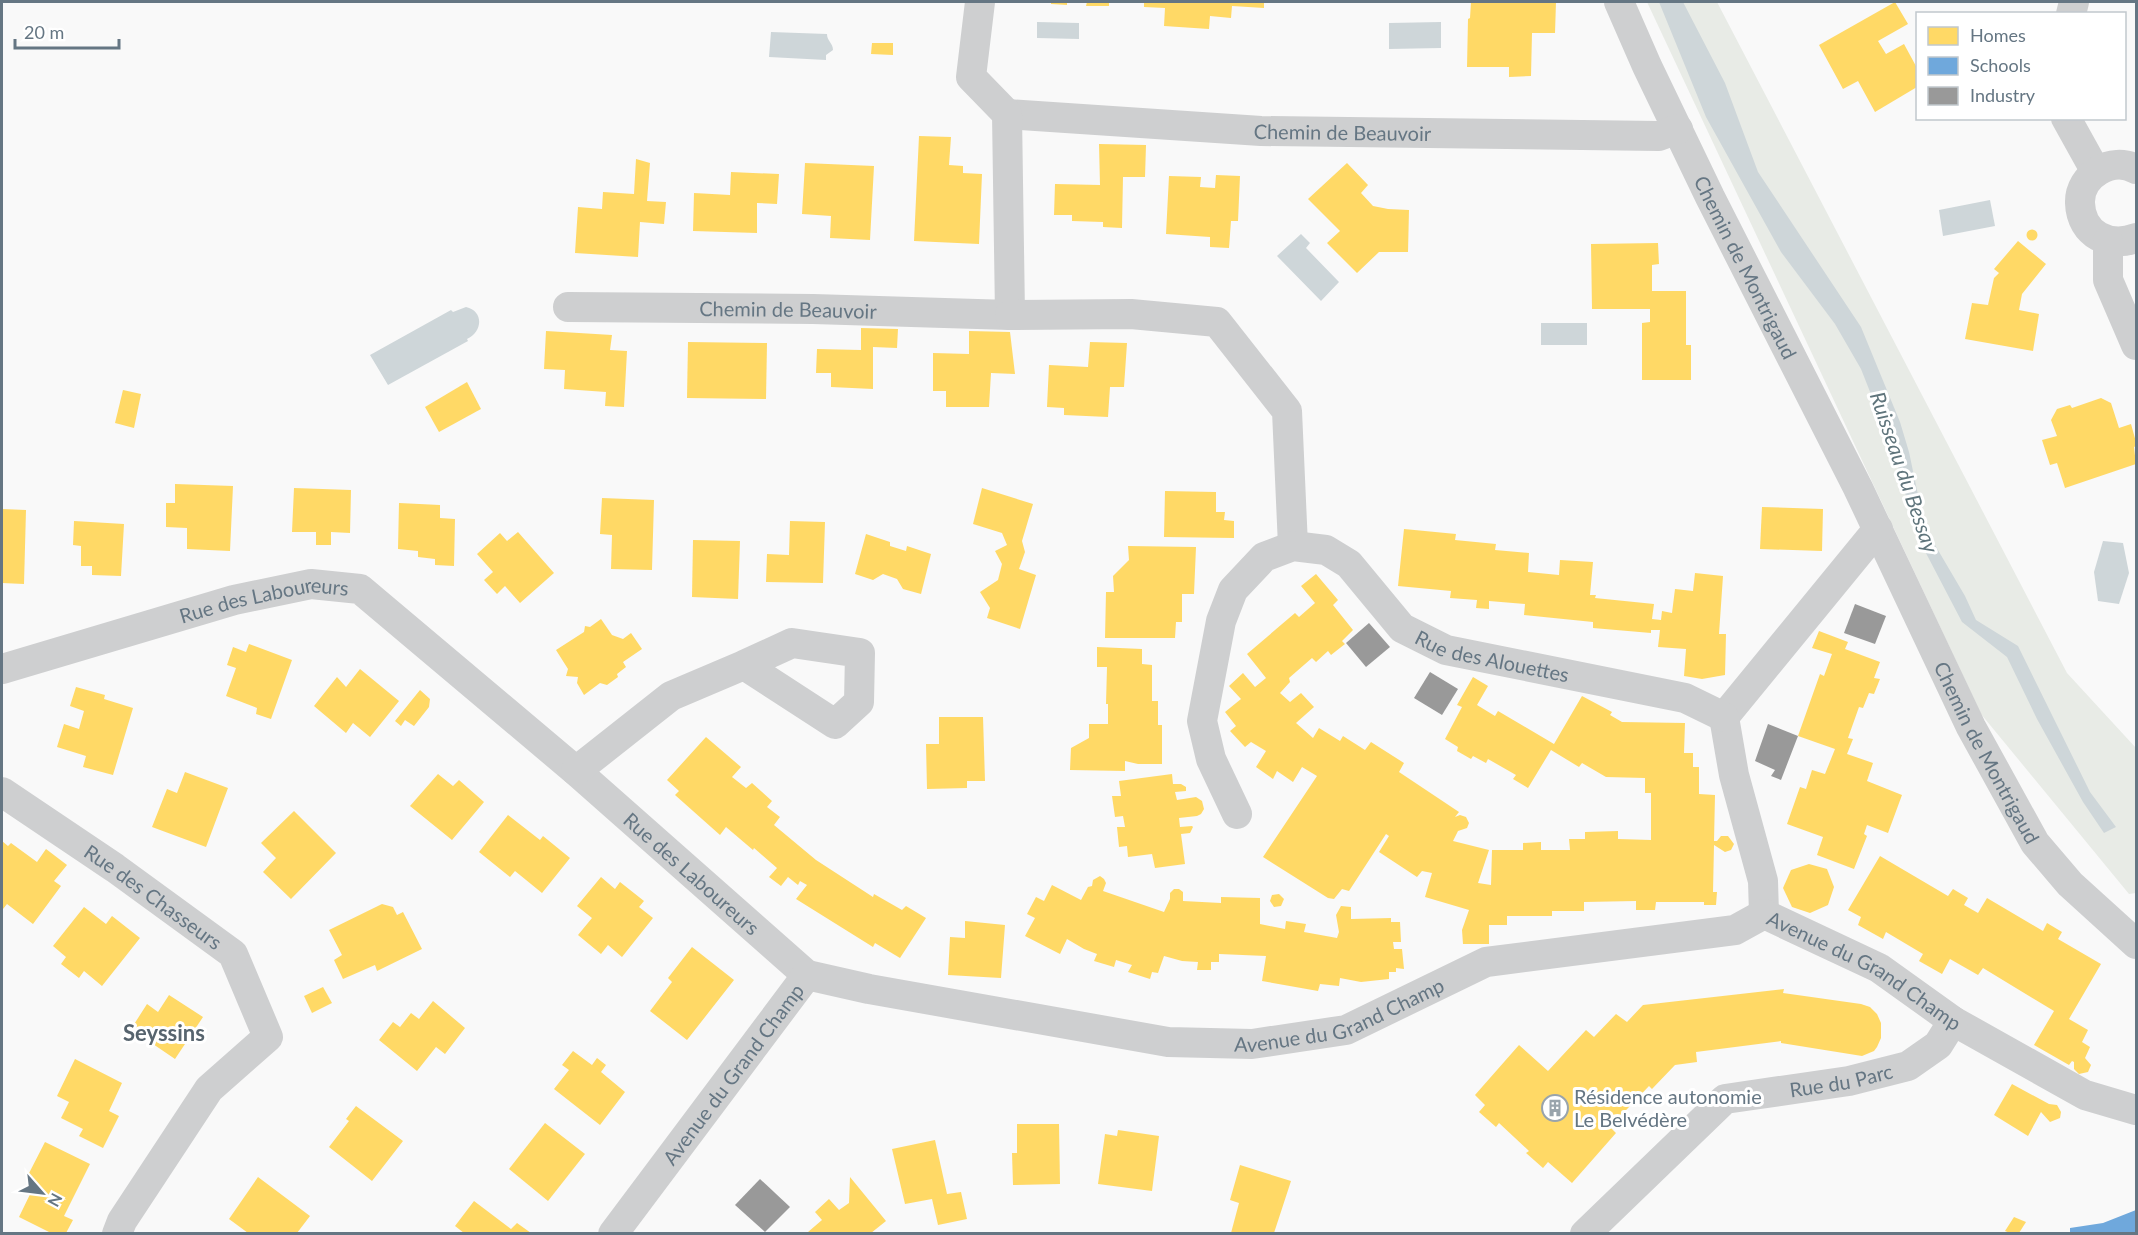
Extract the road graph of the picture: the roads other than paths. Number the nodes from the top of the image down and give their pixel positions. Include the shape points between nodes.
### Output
1 (980, 2) edge
2 (1619, 2) edge
3 (1007, 114) junction
4 (2068, 120) edge
5 (1678, 129) junction
6 (2136, 169) edge
7 (2096, 172) junction
8 (2122, 240) edge
9 (568, 308) dead end
10 (1010, 315) junction
11 (2136, 345) edge
12 (1878, 529) junction
13 (1293, 546) junction
14 (744, 665) dead end
15 (2, 669) edge
16 (1724, 717) junction
17 (576, 771) junction
18 (2, 792) edge
19 (1237, 814) dead end
20 (1764, 914) junction
21 (2136, 945) edge
22 (807, 975) junction
23 (1953, 1022) junction
24 (2136, 1110) edge
25 (117, 1233) edge
26 (613, 1233) edge
27 (1585, 1233) edge

1 - 3 street via 971,77
2 - 5 street, Chemin de Montrigaud
3 - 5 street, Chemin de Beauvoir via 1261,131 1659,136
3 - 10 street
4 - 7 street
5 - 12 street, Chemin de Montrigaud
6 - 7 street via 2120,164
7 - 8 street via 2085,185 2080,202 2083,219 2093,233
8 - 11 street via 2108,280
9 - 10 street, Chemin de Beauvoir
10 - 13 street, Chemin de Beauvoir via 1131,314 1217,322 1287,411
12 - 16 street
12 - 21 street, Chemin de Montrigaud via 1971,727 2035,843 2070,884
13 - 16 street, Rue des Alouettes via 1326,550 1349,564 1402,628 1446,650 1685,698
13 - 19 street, Rue des Alouettes via 1264,557 1233,590 1221,621 1202,721 1210,759
14 - 17 street via 671,696
15 - 17 street, Rue des Laboureurs via 234,600 311,584 360,589
16 - 20 street via 1734,775 1763,881
17 - 22 street, Rue des Laboureurs
18 - 25 street, Rue des Chasseurs via 233,954 268,1037 209,1089
20 - 22 street, Avenue du Grand Champ via 1735,930 1486,962 1346,1030 1252,1044 1168,1042
20 - 23 street, Avenue du Grand Champ via 1878,968
22 - 26 street, Avenue du Grand Champ
23 - 24 street, Avenue du Grand Champ via 2085,1095
23 - 27 street, Rue du Parc via 1938,1045 1908,1066 1849,1082 1725,1099

